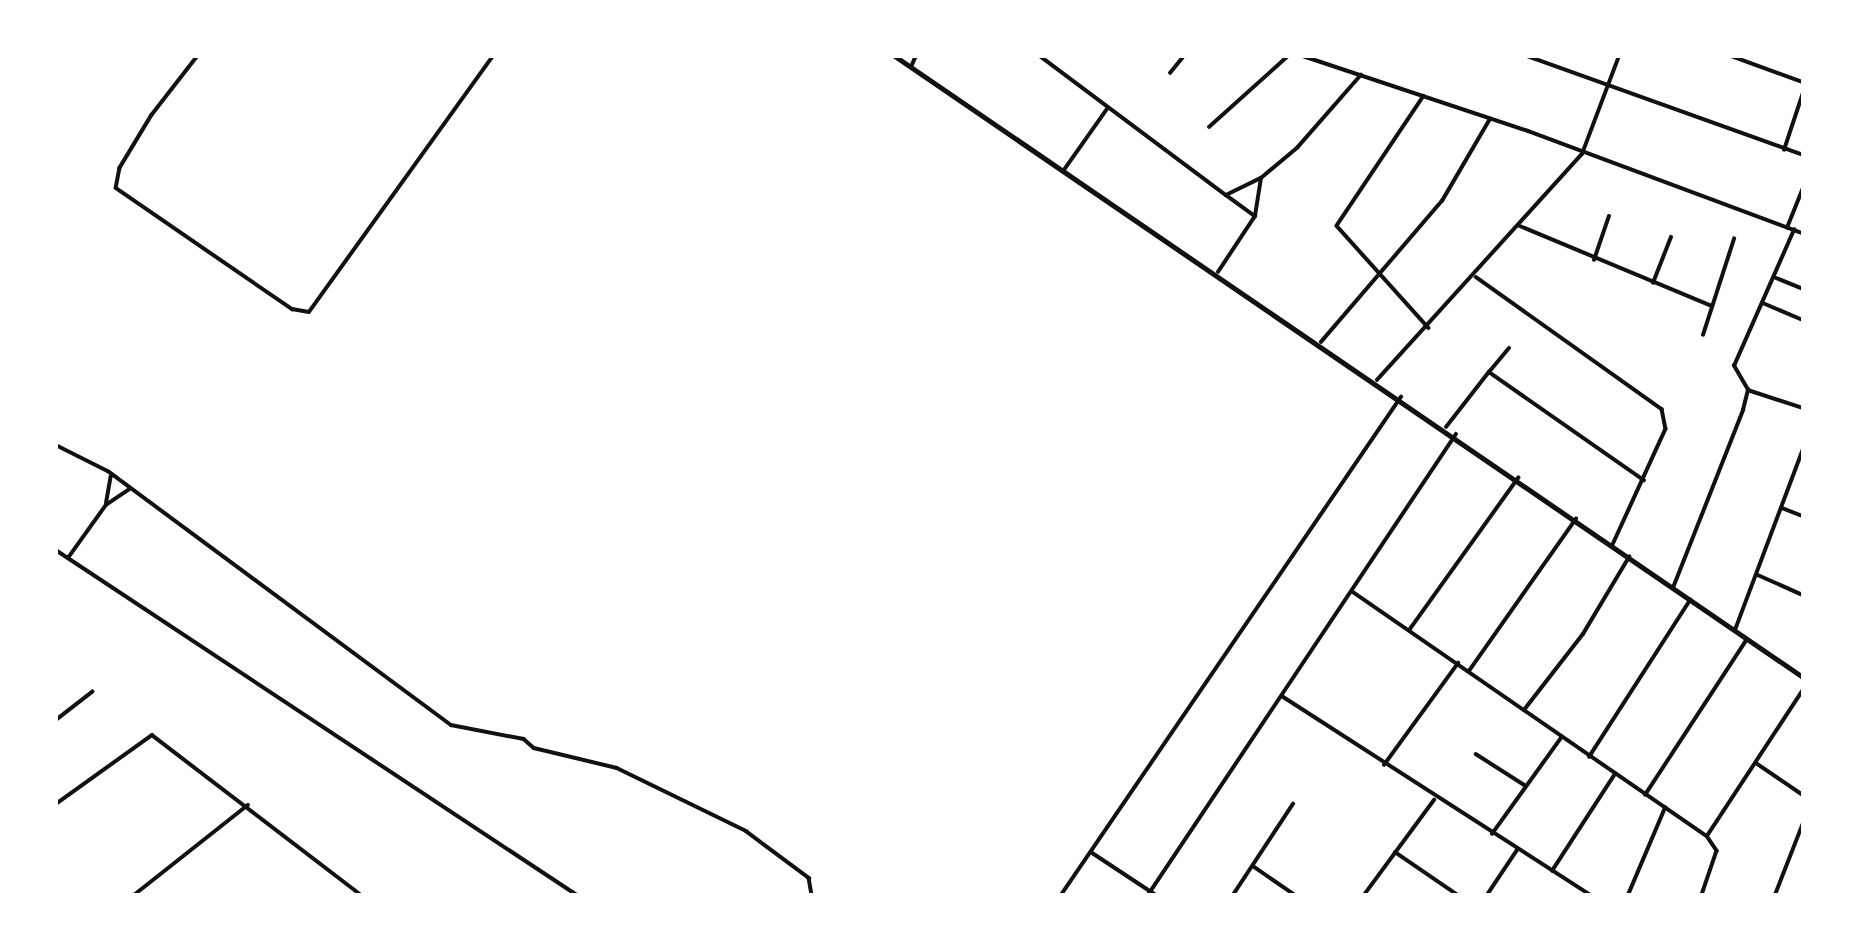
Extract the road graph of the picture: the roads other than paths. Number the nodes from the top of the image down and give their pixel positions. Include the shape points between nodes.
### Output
1 (198, 56) edge
2 (493, 56) edge
3 (895, 56) edge
4 (916, 56) edge
5 (1040, 56) edge
6 (1184, 56) edge
7 (1288, 56) edge
8 (1303, 56) edge
9 (1527, 56) edge
10 (1619, 56) edge
11 (1731, 56) edge
12 (911, 67) junction
13 (1170, 73) dead end
14 (1361, 75) junction
15 (1803, 82) edge
16 (1608, 85) junction
17 (1803, 93) edge
18 (1424, 96) junction
19 (1107, 109) junction
20 (1490, 119) junction
21 (1209, 127) dead end
22 (1784, 150) junction
23 (1582, 154) junction
24 (1803, 155) edge
25 (1065, 170) junction
26 (1261, 178) junction
27 (1803, 188) edge
28 (1226, 195) junction
29 (1255, 216) junction
30 (1609, 216) dead end
31 (1520, 226) junction
32 (1787, 228) junction
33 (1794, 230) junction
34 (1803, 233) edge
35 (1671, 237) dead end
36 (1734, 239) dead end
37 (1594, 260) junction
38 (1218, 272) junction
39 (1376, 275) junction
40 (1476, 277) junction
41 (1774, 277) junction
42 (1653, 283) junction
43 (1803, 289) edge
44 (1763, 303) junction
45 (1712, 306) junction
46 (1803, 320) edge
47 (1430, 329) junction
48 (1703, 335) dead end
49 (1321, 342) junction
50 (1509, 348) dead end
51 (1489, 372) junction
52 (1377, 380) junction
53 (1748, 390) junction
54 (1401, 397) junction
55 (1803, 408) edge
56 (1446, 427) junction
57 (1456, 434) junction
58 (56, 446) edge
59 (1803, 449) edge
60 (111, 476) junction
61 (1518, 478) junction
62 (1644, 480) junction
63 (130, 489) junction
64 (106, 505) junction
65 (1781, 508) junction
66 (1803, 516) edge
67 (1576, 519) junction
68 (1613, 545) junction
69 (56, 550) edge
70 (1629, 557) junction
71 (68, 558) junction
72 (1758, 575) junction
73 (1673, 588) junction
74 (1352, 591) junction
75 (1803, 595) edge
76 (1690, 600) junction
77 (1410, 629) junction
78 (1735, 630) junction
79 (1747, 639) junction
80 (1458, 663) junction
81 (1469, 671) junction
82 (1803, 677) edge
83 (1803, 690) edge
84 (92, 692) dead end
85 (1282, 696) junction
86 (1524, 710) junction
87 (56, 720) edge
88 (1561, 738) junction
89 (1476, 754) dead end
90 (1589, 757) junction
91 (1756, 763) junction
92 (1384, 765) junction
93 (1615, 774) junction
94 (1526, 786) junction
95 (1803, 794) edge
96 (1645, 795) junction
97 (1434, 800) junction
98 (56, 804) edge
99 (1293, 804) dead end
100 (248, 805) junction
101 (1665, 808) junction
102 (1803, 822) edge
103 (1492, 834) junction
104 (1707, 836) junction
105 (1517, 850) junction
106 (1091, 852) junction
107 (1395, 852) junction
108 (1253, 866) junction
109 (1552, 871) junction
110 (1149, 893) edge
111 (134, 895) edge
112 (361, 895) edge
113 (577, 895) edge
114 (812, 895) edge
115 (1061, 895) edge
116 (1156, 895) edge
117 (1233, 895) edge
118 (1295, 895) edge
119 (1364, 895) edge
120 (1458, 895) edge
121 (1487, 895) edge
122 (1591, 895) edge
123 (1628, 895) edge
124 (1702, 895) edge
125 (1774, 895) edge

1 - 2 street via 152,115 120,168 116,188 292,309 309,312
3 - 12 street
4 - 12 street
5 - 19 street
6 - 13 street
7 - 21 street
8 - 14 street
9 - 16 street
10 - 16 street
11 - 15 street
12 - 25 street
14 - 18 street
14 - 26 street via 1297,148
16 - 22 street
16 - 23 street
17 - 22 street
18 - 20 street
18 - 39 street via 1338,218
19 - 25 street
19 - 28 street
20 - 23 street
20 - 39 street via 1443,201
22 - 24 street
23 - 31 street
23 - 32 street
25 - 38 street
26 - 28 street
26 - 29 street
27 - 32 street
28 - 29 street
29 - 38 street
30 - 37 street
31 - 37 street
31 - 40 street
32 - 33 street
33 - 34 street
33 - 41 street
35 - 42 street
36 - 45 street
37 - 42 street
38 - 49 street
39 - 47 street
39 - 49 street
40 - 47 street
40 - 62 street via 1662,409 1666,429
41 - 43 street
41 - 44 street
42 - 45 street
44 - 46 street
44 - 53 street via 1734,366
45 - 48 street
47 - 52 street
49 - 52 street
50 - 51 street
51 - 56 street
51 - 62 street
52 - 54 street
53 - 55 street
53 - 73 street
54 - 56 street
54 - 106 street
56 - 57 street
57 - 61 street
57 - 74 street
58 - 60 street
59 - 65 street
60 - 63 street
60 - 64 street
61 - 67 street
61 - 77 street
62 - 68 street
63 - 64 street
63 - 114 street via 451,726 524,739 534,748 617,768 746,831 809,878
64 - 71 street
65 - 66 street
65 - 72 street
67 - 68 street
67 - 81 street
68 - 70 street
69 - 71 street
70 - 73 street
70 - 86 street via 1583,634
71 - 113 street
72 - 75 street
72 - 78 street
73 - 76 street
74 - 77 street
74 - 85 street
76 - 78 street
76 - 90 street
77 - 80 street
78 - 79 street
79 - 82 street
79 - 96 street
80 - 81 street
80 - 92 street
81 - 86 street
83 - 91 street
84 - 87 street
85 - 92 street
85 - 110 street
86 - 88 street
88 - 90 street
88 - 94 street
89 - 94 street
90 - 93 street
91 - 95 street
91 - 104 street
92 - 97 street
93 - 96 street
93 - 109 street
94 - 103 street
96 - 101 street
97 - 103 street
97 - 107 street
98 - 100 street via 152,735
99 - 108 street
100 - 111 street
100 - 112 street
101 - 104 street
101 - 123 street
102 - 125 street
103 - 105 street
104 - 124 street via 1717,851
105 - 109 street
105 - 121 street
106 - 110 street
106 - 115 street
107 - 119 street
107 - 120 street
108 - 117 street
108 - 118 street
109 - 122 street
110 - 116 street

